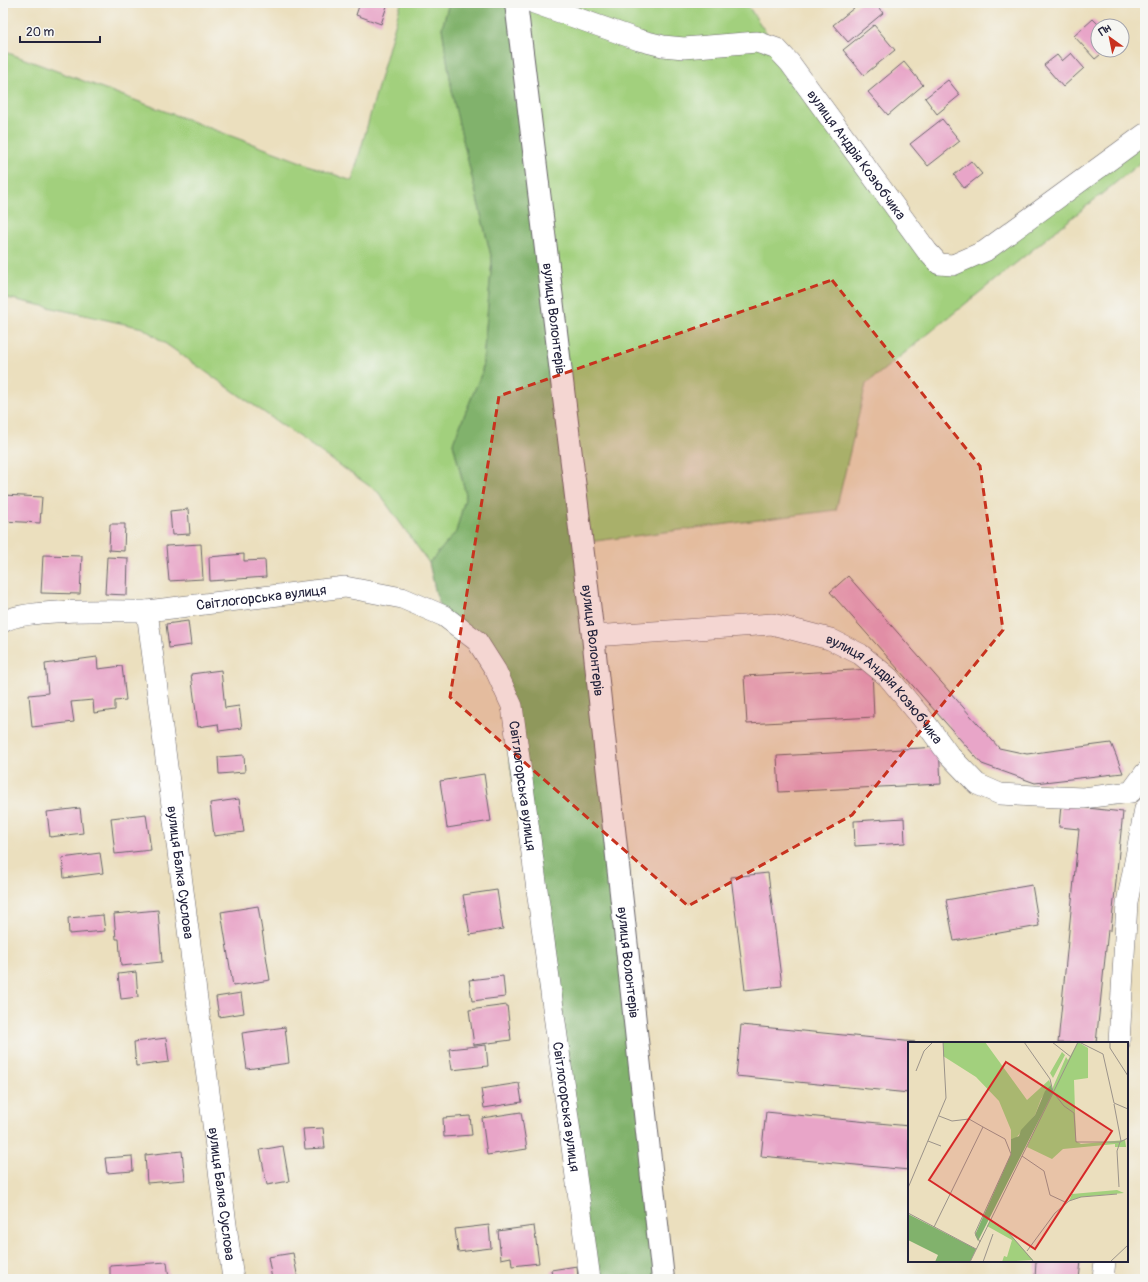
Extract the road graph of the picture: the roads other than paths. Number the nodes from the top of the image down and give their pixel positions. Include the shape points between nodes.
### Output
1 (516, 3) edge
2 (534, 3) edge
3 (1145, 134) edge
4 (147, 611) junction
5 (3, 622) edge
6 (592, 636) junction
7 (1145, 773) edge
8 (1145, 809) edge
9 (1119, 1042) edge
10 (1104, 1262) edge
11 (233, 1279) edge
12 (590, 1279) edge
13 (663, 1279) edge
14 (1103, 1279) edge

1 - 6 street, вулиця Волонтерів
2 - 3 street, вулиця Андрія Козюбчика via 663,46 684,48 757,42 777,49 939,264 953,265 985,251
4 - 5 street via 31,614
4 - 11 street, вулиця Балка Суслова
4 - 12 street, Світлогорська вулиця via 345,587 402,598 444,616 477,641 496,671 512,706
6 - 7 street, вулиця Андрія Козюбчика via 772,624 830,639 860,654 888,677 949,755 977,784 1000,794 1083,798 1131,792
6 - 13 street, вулиця Волонтерів
8 - 9 street via 1127,903
10 - 14 street

